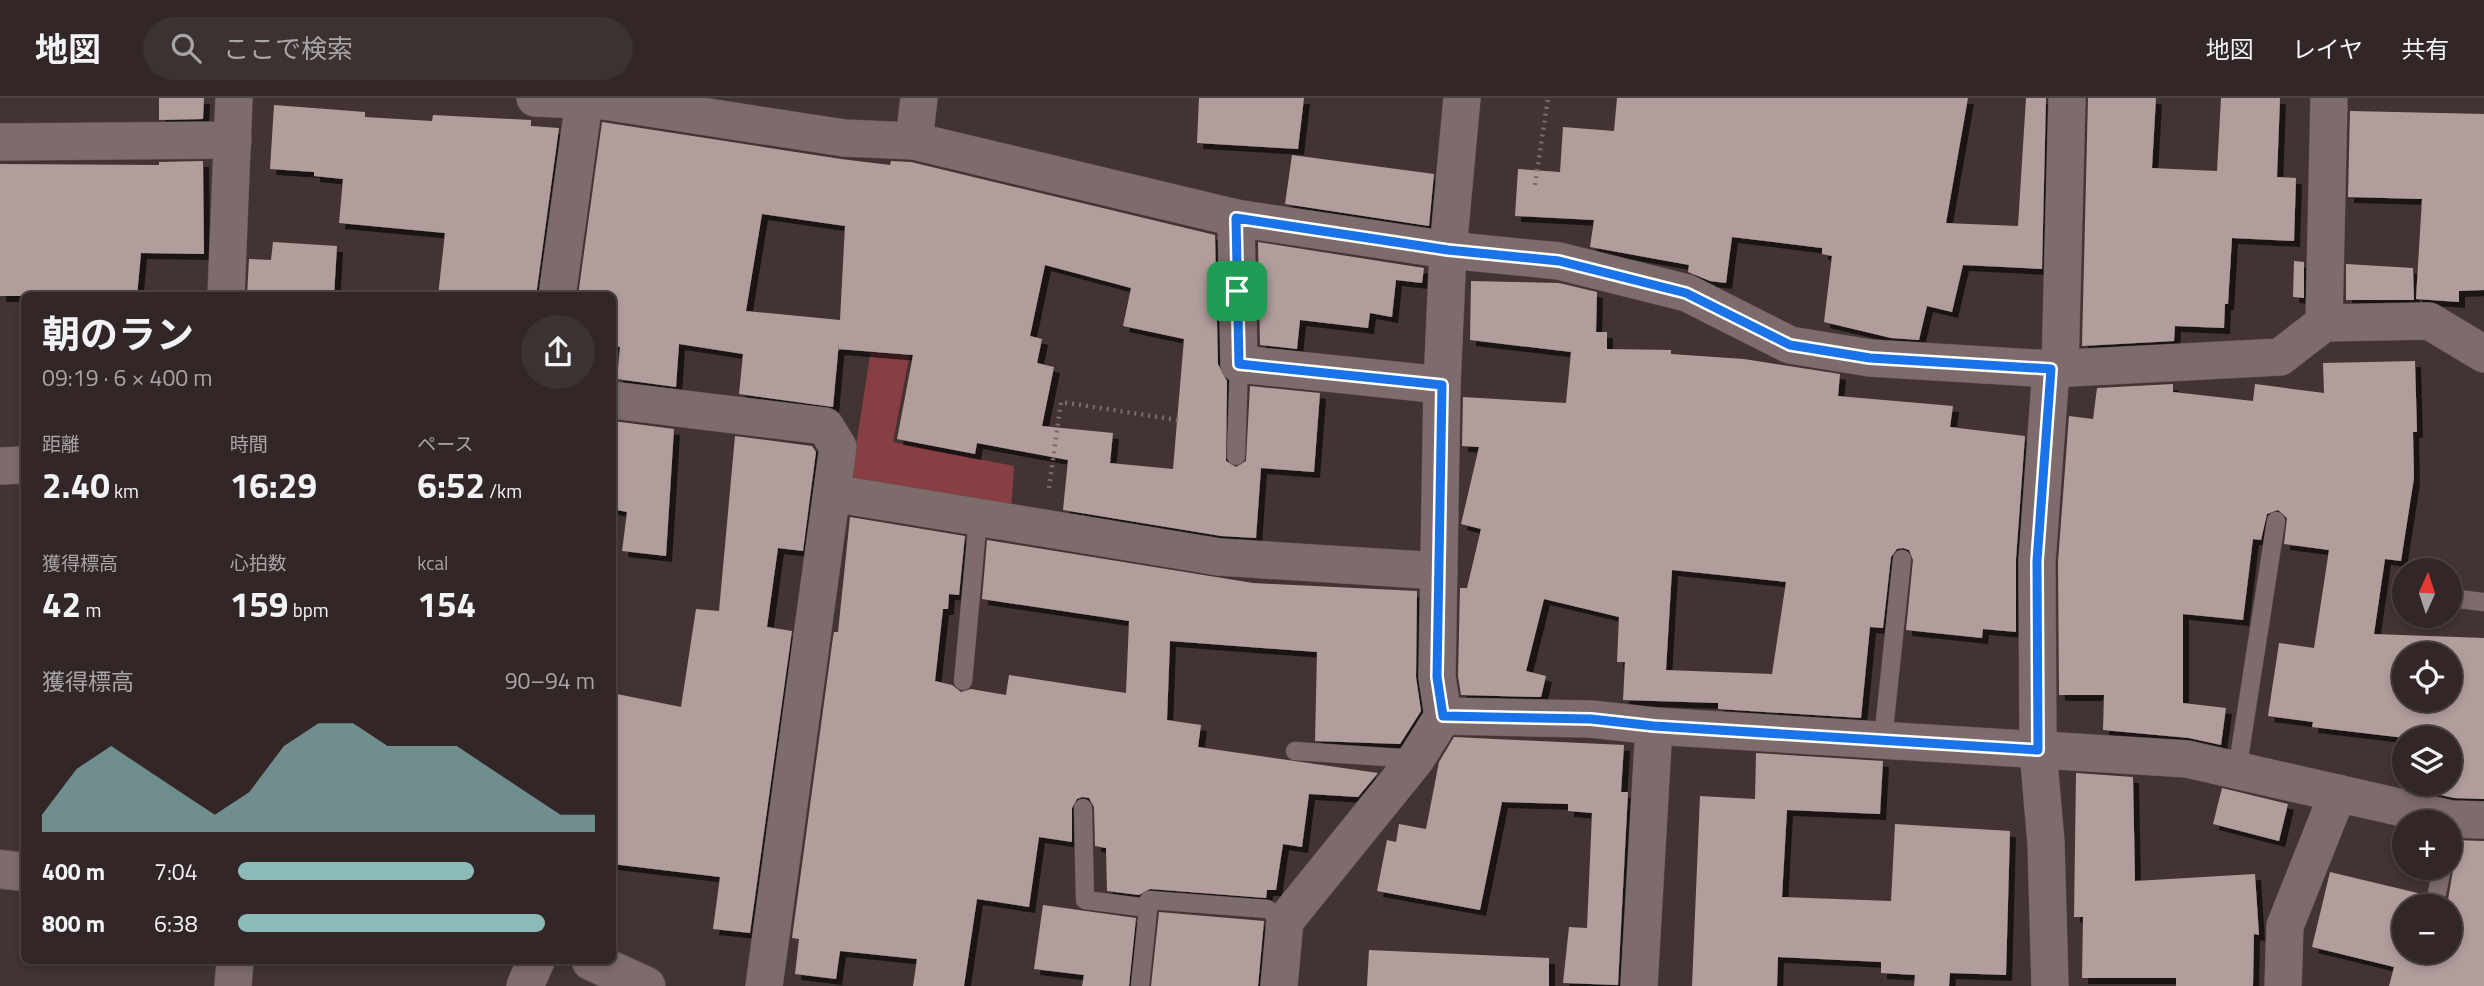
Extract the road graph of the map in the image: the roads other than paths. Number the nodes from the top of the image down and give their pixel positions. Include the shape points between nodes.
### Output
1 (234, 98) edge
2 (535, 98) edge
3 (919, 98) edge
4 (1462, 98) edge
5 (2067, 98) edge
6 (2329, 98) edge
7 (597, 100) edge
8 (233, 140) junction
9 (914, 141) junction
10 (0, 142) edge
11 (1236, 218) junction
12 (1448, 250) junction
13 (226, 292) edge
14 (558, 292) edge
15 (2324, 323) junction
16 (2484, 354) edge
17 (1239, 364) junction
18 (2056, 368) junction
19 (1442, 385) junction
20 (616, 400) edge
21 (1236, 456) dead end
22 (21, 465) edge
23 (0, 466) edge
24 (832, 493) junction
25 (978, 518) junction
26 (2276, 521) dead end
27 (1902, 559) dead end
28 (1439, 571) junction
29 (2462, 599) edge
30 (2484, 602) edge
31 (963, 681) dead end
32 (1443, 716) junction
33 (1654, 726) junction
34 (1883, 739) junction
35 (2038, 750) junction
36 (1294, 751) dead end
37 (1416, 758) junction
38 (2237, 771) junction
39 (2338, 793) junction
40 (1083, 808) dead end
41 (2411, 810) edge
42 (0, 869) edge
43 (21, 872) edge
44 (2440, 880) edge
45 (2437, 893) dead end
46 (1148, 908) junction
47 (1285, 921) junction
48 (235, 964) edge
49 (535, 964) edge
50 (598, 964) edge
51 (233, 986) edge
52 (525, 986) edge
53 (646, 986) edge
54 (764, 986) edge
55 (1140, 986) edge
56 (1279, 986) edge
57 (1639, 986) edge
58 (2050, 986) edge
59 (2283, 986) edge

1 - 8 street
2 - 7 street
3 - 9 street
4 - 12 street
5 - 18 street
6 - 15 street
7 - 9 street via 844,138
7 - 14 street
8 - 10 street
8 - 13 street
9 - 11 street
11 - 12 street
11 - 17 street
12 - 18 street via 1559,261 1686,293 1790,345 1870,358
12 - 19 street
15 - 16 street via 2429,321
15 - 18 street via 2280,357
17 - 19 street
17 - 21 lane
18 - 35 street via 2037,561
19 - 28 street
20 - 24 street via 825,426 838,447
22 - 23 street
24 - 25 street
24 - 54 street
25 - 28 street via 1219,556
25 - 31 lane
26 - 38 lane
27 - 34 lane
28 - 32 street via 1437,677
29 - 30 lane
32 - 33 street via 1591,719
32 - 37 street
33 - 34 street
33 - 57 street
34 - 35 street
35 - 38 street via 2187,759
35 - 58 street
36 - 37 lane
37 - 47 street
38 - 39 street
39 - 41 street
39 - 59 street via 2285,926
40 - 46 lane via 1085,900
42 - 43 street
44 - 45 lane
46 - 47 lane via 1149,900 1267,909
46 - 55 lane
47 - 56 street
48 - 51 street
49 - 52 street
50 - 53 street

